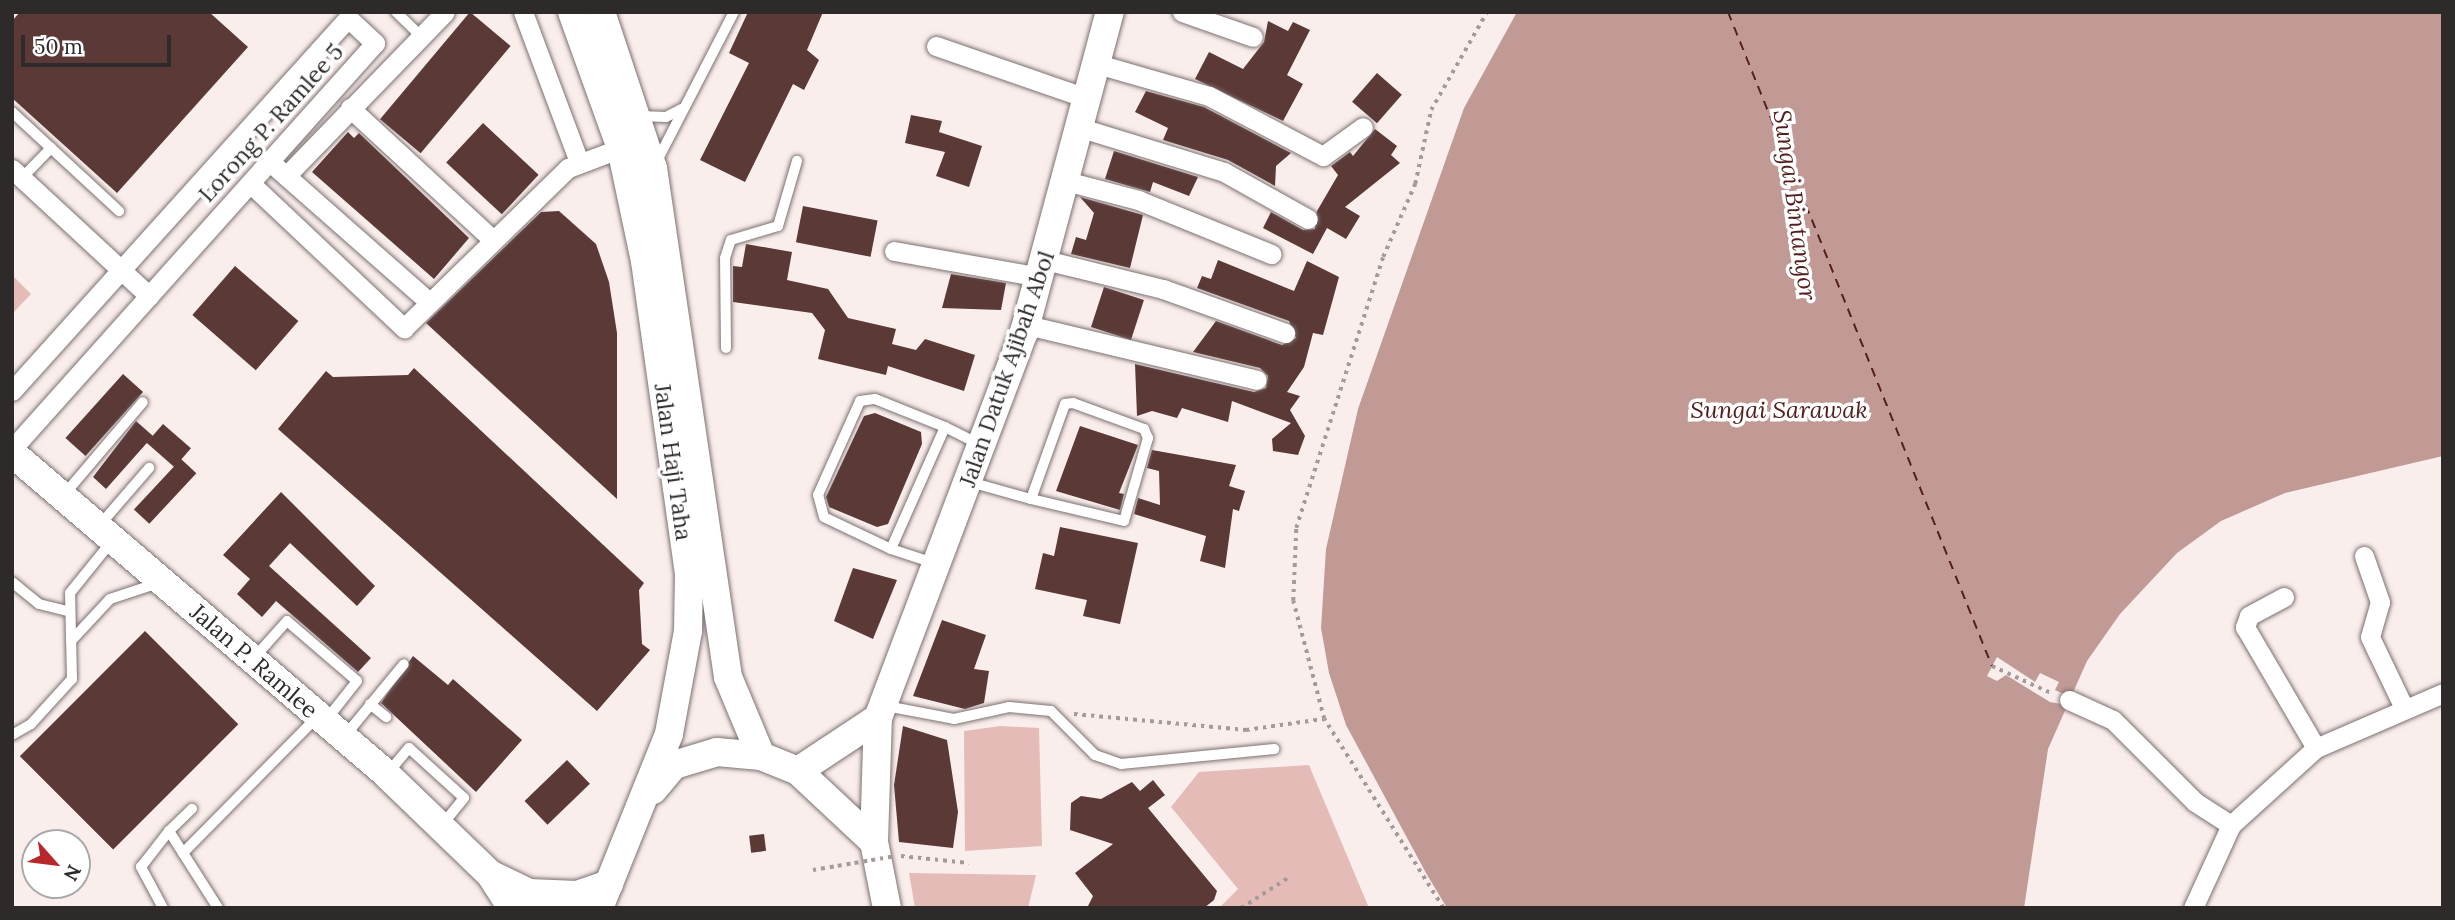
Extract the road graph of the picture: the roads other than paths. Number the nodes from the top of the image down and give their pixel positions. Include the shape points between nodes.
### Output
1 (396, 12) edge
2 (445, 12) edge
3 (523, 12) edge
4 (572, 12) edge
5 (601, 12) edge
6 (734, 12) edge
7 (1110, 12) edge
8 (1182, 12) edge
9 (345, 15) edge
10 (421, 36) junction
11 (1253, 37) dead end
12 (936, 46) dead end
13 (1094, 63) junction
14 (1083, 97) junction
15 (350, 108) junction
16 (682, 108) junction
17 (12, 112) edge
18 (637, 116) junction
19 (1078, 127) junction
20 (1363, 127) dead end
21 (51, 148) junction
22 (621, 148) junction
23 (269, 162) junction
24 (579, 162) junction
25 (797, 162) dead end
26 (653, 168) junction
27 (17, 173) edge
28 (286, 176) junction
29 (1062, 180) junction
30 (250, 183) junction
31 (119, 211) dead end
32 (1308, 219) dead end
33 (493, 240) junction
34 (894, 251) dead end
35 (1271, 254) dead end
36 (1043, 268) junction
37 (121, 270) junction
38 (149, 296) junction
39 (429, 302) junction
40 (1027, 325) junction
41 (1285, 333) dead end
42 (726, 348) dead end
43 (1257, 380) dead end
44 (12, 391) edge
45 (143, 402) dead end
46 (945, 427) junction
47 (984, 446) junction
48 (12, 451) edge
49 (149, 468) dead end
50 (970, 481) junction
51 (63, 497) junction
52 (1031, 499) junction
53 (106, 533) junction
54 (891, 549) junction
55 (2364, 556) dead end
56 (938, 564) junction
57 (12, 582) edge
58 (162, 582) junction
59 (2284, 597) dead end
60 (67, 611) junction
61 (71, 642) junction
62 (252, 659) junction
63 (404, 664) dead end
64 (2443, 693) edge
65 (2069, 700) road end
66 (370, 704) junction
67 (2404, 708) junction
68 (880, 711) junction
69 (386, 718) dead end
70 (329, 725) junction
71 (12, 735) edge
72 (2316, 748) junction
73 (1274, 749) dead end
74 (761, 756) junction
75 (798, 771) junction
76 (645, 800) junction
77 (192, 809) dead end
78 (2231, 825) junction
79 (169, 831) junction
80 (885, 849) junction
81 (183, 853) junction
82 (490, 874) junction
83 (604, 896) edge
84 (163, 908) edge
85 (218, 908) edge
86 (512, 908) edge
87 (887, 908) edge
88 (2193, 908) edge

1 - 10 lane
2 - 10 street
3 - 24 street
4 - 22 main road, Jalan Haji Taha
5 - 18 main road, Jalan Haji Taha
6 - 16 lane
7 - 13 main road, Jalan Datuk Ajibah Abol
8 - 11 street
9 - 23 street, Lorong P. Ramlee 5 via 375,43
9 - 37 street, Lorong P. Ramlee 5
10 - 15 street
12 - 14 street
13 - 14 main road, Jalan Datuk Ajibah Abol
13 - 20 street via 1209,96 1323,156
14 - 19 main road, Jalan Datuk Ajibah Abol
15 - 28 street
15 - 33 street
16 - 18 lane via 666,117
16 - 26 lane
17 - 21 lane
18 - 26 main road, Jalan Haji Taha
19 - 29 main road, Jalan Datuk Ajibah Abol
19 - 32 street via 1224,172
21 - 27 lane
21 - 31 lane
22 - 24 street
22 - 76 main road, Jalan Haji Taha via 645,261 689,574 688,631 669,734
23 - 28 street
23 - 30 street, Lorong P. Ramlee 5
24 - 33 street
25 - 42 lane via 778,226 731,240 725,258
26 - 74 main road, Jalan Haji Taha via 728,677
27 - 37 street
28 - 39 street
29 - 35 street via 1138,200
29 - 36 main road, Jalan Datuk Ajibah Abol
30 - 38 street, Lorong P. Ramlee 5
30 - 39 street via 404,328
33 - 39 street
34 - 36 street
36 - 40 main road, Jalan Datuk Ajibah Abol
36 - 41 street via 1163,289
37 - 38 street
37 - 44 street, Lorong P. Ramlee 5
38 - 48 street, Lorong P. Ramlee 5
40 - 43 street
40 - 47 main road, Jalan Datuk Ajibah Abol
45 - 51 lane
46 - 47 lane
46 - 54 lane
46 - 54 lane via 875,399 860,401 822,485 818,495 824,517
47 - 50 main road, Jalan Datuk Ajibah Abol
48 - 51 main road, Jalan P. Ramlee
49 - 53 lane
50 - 52 lane
50 - 56 main road, Jalan Datuk Ajibah Abol
51 - 53 main road, Jalan P. Ramlee
52 - 52 lane via 1065,404 1144,429 1149,438 1124,521
53 - 58 main road, Jalan P. Ramlee
53 - 60 lane via 70,593
54 - 56 lane
55 - 67 street via 2380,602 2370,637
56 - 68 main road, Jalan Datuk Ajibah Abol
57 - 60 lane via 38,604
58 - 61 lane via 110,599
58 - 62 main road, Jalan P. Ramlee
59 - 72 street via 2249,616 2245,627
60 - 61 lane
61 - 71 lane via 72,679 31,724
62 - 70 main road, Jalan P. Ramlee
62 - 70 lane via 287,621 297,629 357,681
63 - 66 lane
64 - 67 street
65 - 78 street via 2113,720 2195,802
66 - 69 lane
66 - 70 lane
67 - 72 street
68 - 73 lane via 954,719 1009,707 1051,711 1095,755 1121,764
68 - 75 main road
68 - 80 main road, Jalan Datuk Ajibah Abol
70 - 81 lane
70 - 82 main road, Jalan P. Ramlee
72 - 78 street
74 - 75 main road
74 - 76 main road via 717,752 674,765
75 - 80 main road
76 - 83 main road, Jalan Haji Taha
77 - 79 lane
78 - 88 street
79 - 81 lane
79 - 84 lane via 141,867
80 - 87 main road, Jalan Datuk Ajibah Abol
81 - 85 lane
82 - 83 main road, Jalan P. Ramlee via 529,893
82 - 86 main road, Jalan P. Ramlee

